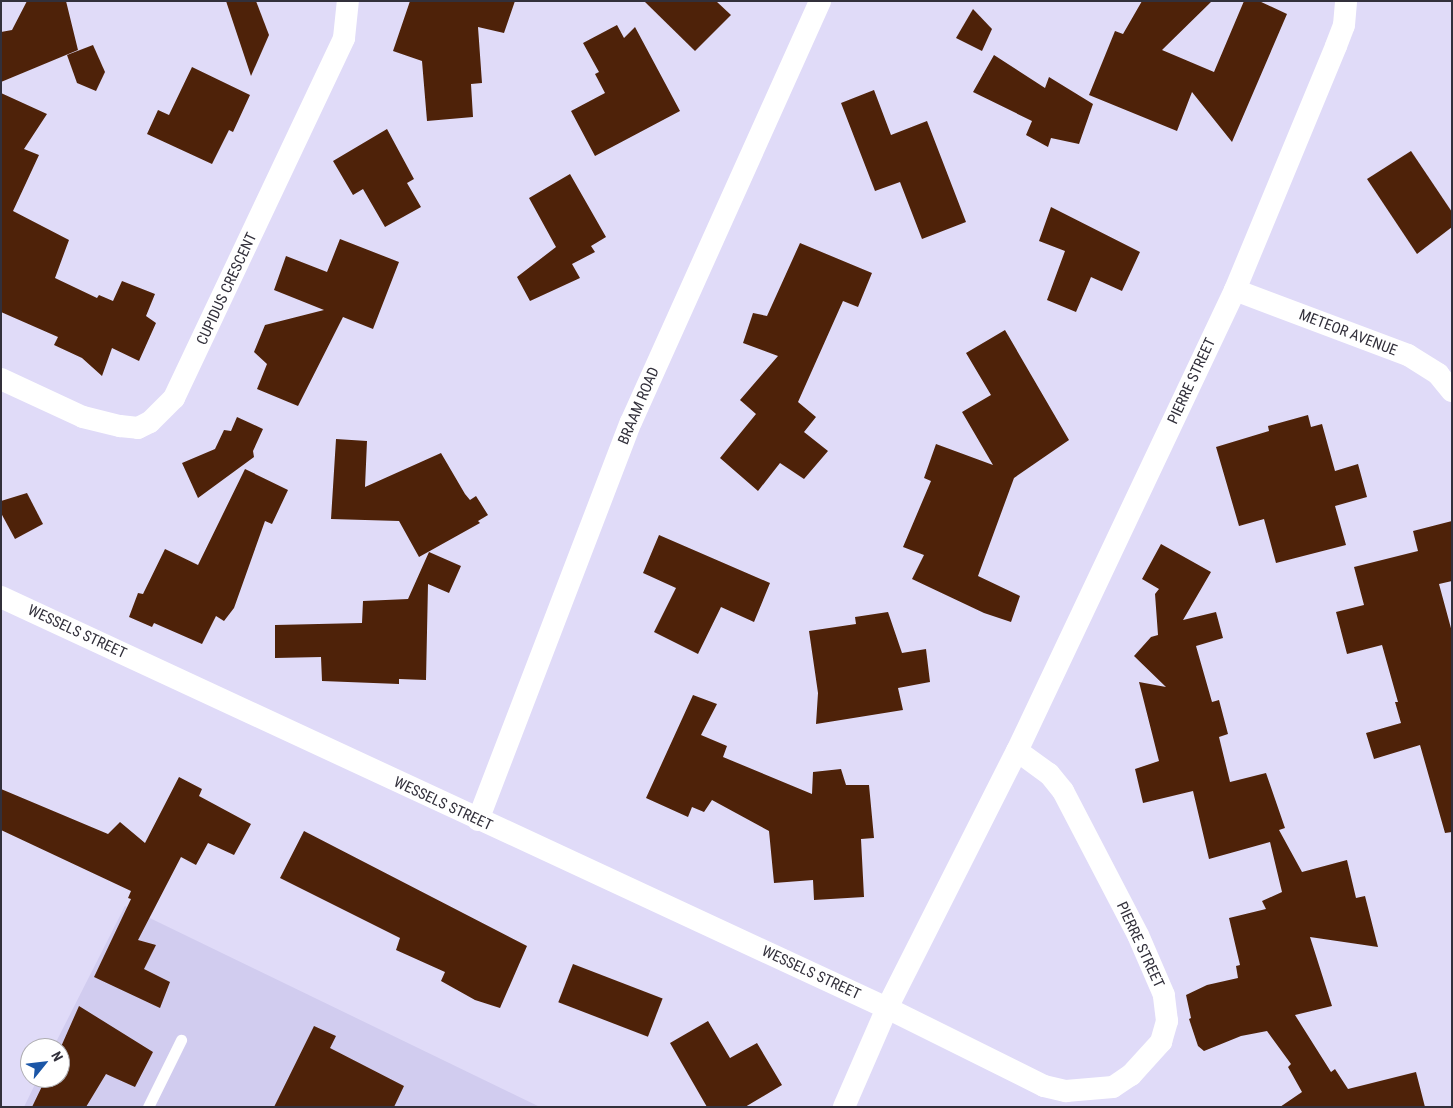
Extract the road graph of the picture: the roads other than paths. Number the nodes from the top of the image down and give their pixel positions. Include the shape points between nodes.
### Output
1 (348, 1) edge
2 (820, 1) edge
3 (1346, 2) edge
4 (1235, 290) junction
5 (1, 379) edge
6 (1452, 391) edge
7 (1, 597) edge
8 (1017, 751) junction
9 (478, 820) junction
10 (887, 1008) junction
11 (182, 1040) dead end
12 (148, 1107) edge
13 (844, 1107) edge

1 - 5 street, CUPIDUS CRESCENT via 344,38 174,398 150,422 138,428 83,417
2 - 9 street, BRAAM ROAD via 631,422
3 - 4 street, PIERRE STREET via 1344,25 1336,46
4 - 6 street, METEOR AVENUE via 1408,355 1438,374
4 - 8 street, PIERRE STREET
7 - 9 street, WESSELS STREET
8 - 10 street, PIERRE STREET
8 - 10 street, PIERRE STREET via 1049,774 1063,791 1138,935 1164,995 1167,1021 1161,1042 1131,1075 1113,1086 1066,1091 1044,1086
9 - 10 street, WESSELS STREET
10 - 13 street, PIERRE STREET
11 - 12 lane

